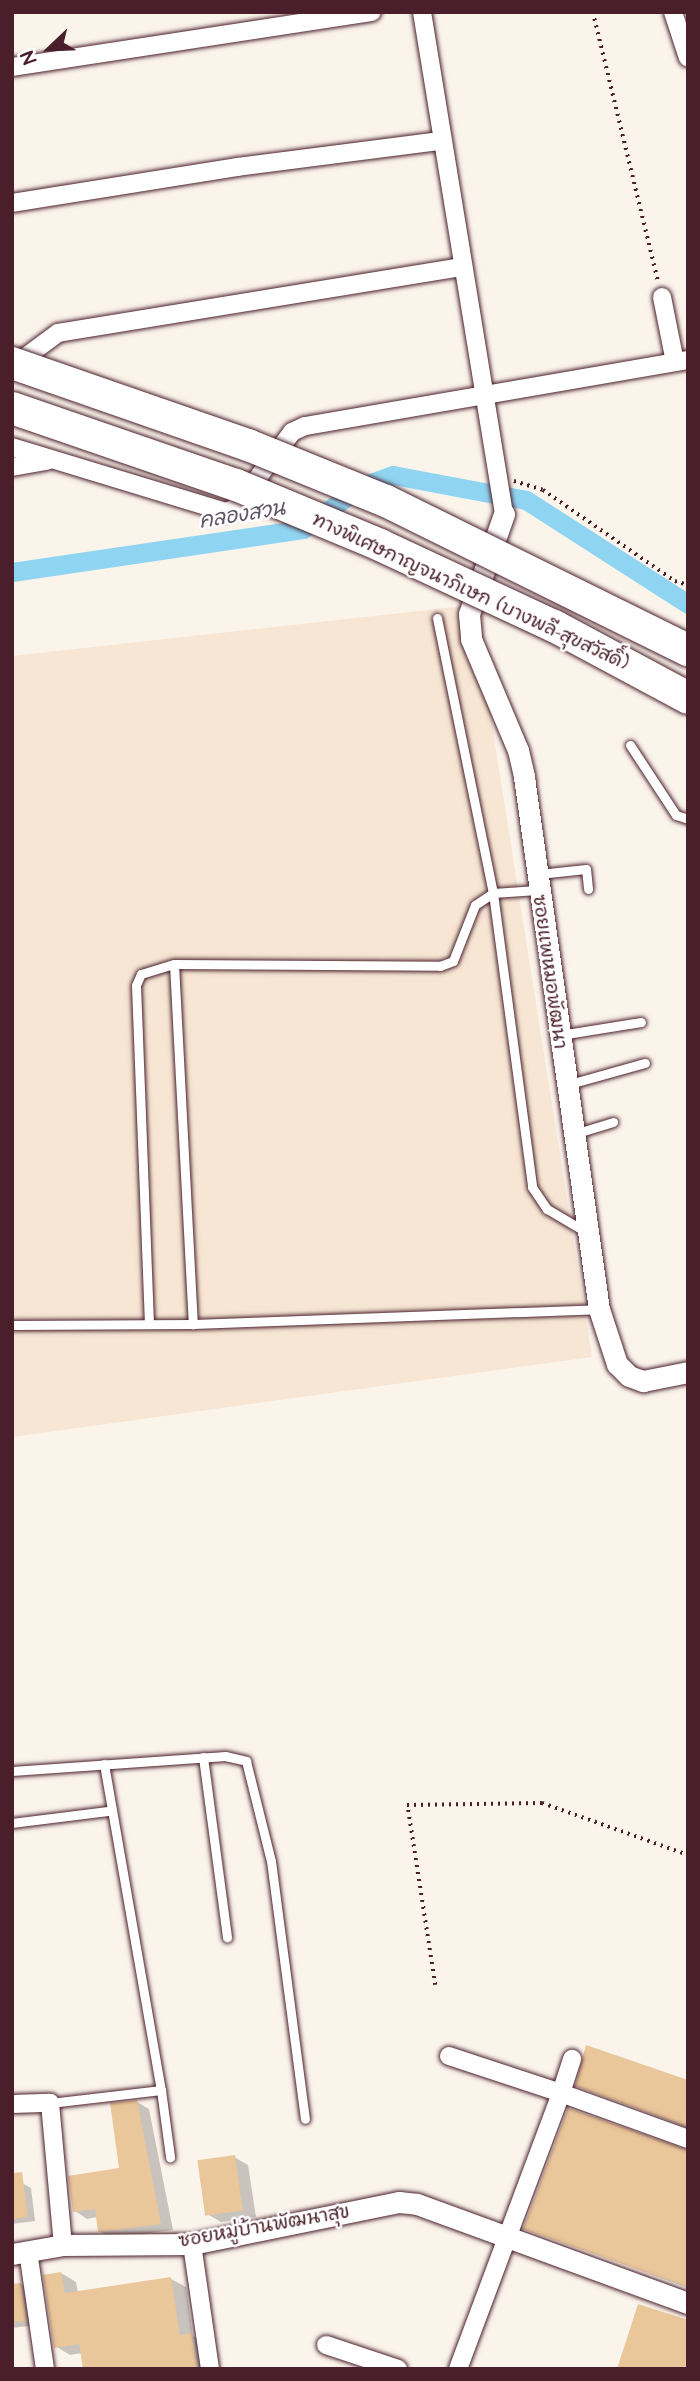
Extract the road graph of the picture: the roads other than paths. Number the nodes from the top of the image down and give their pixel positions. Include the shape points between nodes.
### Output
1 (372, 12) edge
2 (422, 12) edge
3 (673, 12) edge
4 (688, 58) edge
5 (12, 67) edge
6 (441, 141) junction
7 (12, 203) edge
8 (463, 267) junction
9 (662, 297) road end
10 (681, 361) edge
11 (12, 365) edge
12 (484, 394) junction
13 (12, 408) edge
14 (12, 447) edge
15 (49, 460) junction
16 (12, 467) edge
17 (504, 514) joint
18 (437, 618) dead end
19 (688, 650) edge
20 (688, 698) edge
21 (630, 745) dead end
22 (688, 819) edge
23 (536, 883) junction
24 (588, 889) dead end
25 (493, 893) junction
26 (174, 964) junction
27 (641, 1022) dead end
28 (558, 1036) junction
29 (645, 1063) dead end
30 (565, 1085) junction
31 (613, 1122) dead end
32 (572, 1135) junction
33 (587, 1233) junction
34 (599, 1309) junction
35 (149, 1324) junction
36 (193, 1324) junction
37 (12, 1325) edge
38 (688, 1372) edge
39 (203, 1757) junction
40 (104, 1764) junction
41 (12, 1771) edge
42 (109, 1811) junction
43 (12, 1823) edge
44 (227, 1937) dead end
45 (449, 2056) dead end
46 (572, 2059) dead end
47 (160, 2090) junction
48 (561, 2094) junction
49 (50, 2103) junction
50 (12, 2105) edge
51 (305, 2119) dead end
52 (688, 2139) edge
53 (170, 2157) dead end
54 (508, 2239) junction
55 (192, 2244) junction
56 (62, 2245) junction
57 (20, 2253) edge
58 (688, 2303) edge
59 (326, 2345) dead end
60 (45, 2369) edge
61 (210, 2369) edge
62 (398, 2369) edge
63 (458, 2369) edge

1 - 5 street
2 - 6 street
3 - 4 street
6 - 7 street
6 - 8 street
8 - 11 street via 58,332
8 - 12 street
9 - 10 street
10 - 12 street
11 - 19 highway, bridge via 247,445 386,501
12 - 15 street via 292,432 235,508 226,512
12 - 17 street
13 - 20 highway, ทางพิเศษกาญจนาภิเษก (บางพลี-สุขสวัสดิ์), bridge via 236,485 380,545 554,626
14 - 15 street
15 - 16 street
17 - 23 street, ซอยแพหมอพัฒนา via 468,614 480,665 518,750
18 - 25 lane
21 - 22 lane via 676,815
23 - 24 lane via 581,867 588,872
23 - 25 lane
23 - 28 street, ซอยแพหมอพัฒนา
25 - 26 lane via 475,905 453,961 440,966
25 - 33 lane via 532,1187 547,1209
26 - 35 lane via 150,968 136,985
26 - 36 lane
27 - 28 lane
28 - 30 street, ซอยแพหมอพัฒนา
29 - 30 lane
30 - 32 street, ซอยแพหมอพัฒนา
31 - 32 lane
32 - 33 street, ซอยแพหมอพัฒนา
33 - 34 street, ซอยแพหมอพัฒนา
34 - 36 lane
34 - 38 street, ซอยแพหมอพัฒนา via 617,1364 629,1376 643,1381
35 - 36 lane
35 - 37 lane
39 - 40 lane
39 - 44 lane
39 - 51 lane via 246,1761 253,1777 271,1861
40 - 41 lane
40 - 42 lane
42 - 43 lane
42 - 47 lane via 136,1931
45 - 48 street
46 - 48 street
47 - 49 lane
47 - 53 lane
48 - 52 street
48 - 54 street
49 - 50 street
49 - 56 street
54 - 55 street, ซอยหมู่บ้านพัฒนาสุข via 417,2204 399,2202
54 - 58 street, ซอยหมู่บ้านพัฒนาสุข
54 - 63 street
55 - 56 street, ซอยหมู่บ้านพัฒนาสุข
55 - 61 street
56 - 57 street, ซอยหมู่บ้านพัฒนาสุข
57 - 60 street
59 - 62 street

